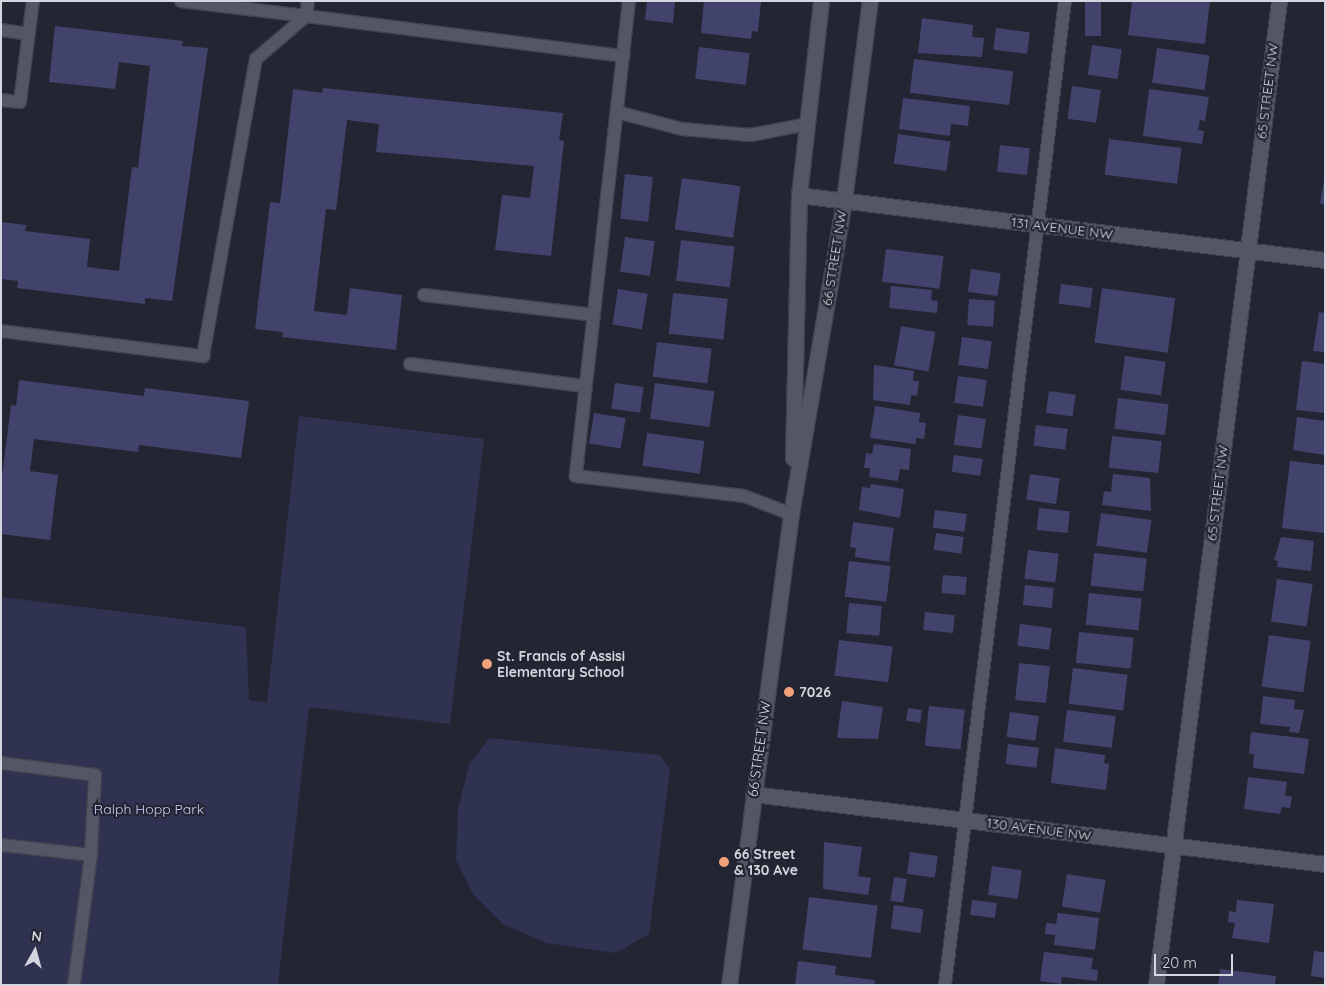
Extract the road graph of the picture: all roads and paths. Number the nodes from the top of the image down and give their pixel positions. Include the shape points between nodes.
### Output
1 (34, 1) edge
2 (181, 1) edge
3 (308, 1) edge
4 (630, 1) edge
5 (821, 1) edge
6 (870, 1) edge
7 (1065, 1) edge
8 (1279, 1) edge
9 (306, 16) junction
10 (1, 30) edge
11 (30, 34) junction
12 (623, 56) junction
13 (1, 100) edge
14 (617, 112) junction
15 (807, 124) junction
16 (799, 195) junction
17 (844, 200) junction
18 (1038, 225) junction
19 (1247, 250) junction
20 (1325, 260) edge
21 (424, 295) dead end
22 (593, 315) junction
23 (1, 331) edge
24 (410, 364) dead end
25 (584, 386) junction
26 (791, 514) junction
27 (1, 763) edge
28 (753, 794) junction
29 (964, 820) junction
30 (1, 845) edge
31 (1172, 846) junction
32 (91, 855) junction
33 (1325, 864) edge
34 (74, 985) edge
35 (729, 985) edge
36 (945, 985) edge
37 (1156, 985) edge

1 - 11 lane
2 - 9 lane
3 - 9 lane
4 - 12 lane
5 - 15 street, 66 STREET NW
6 - 17 street, 66 STREET NW
7 - 18 lane
8 - 19 street, 65 STREET NW
9 - 12 lane
9 - 23 lane via 256,59 202,356
10 - 11 lane
11 - 13 lane via 20,102
12 - 14 lane
14 - 15 lane via 682,129 751,135
14 - 22 lane
15 - 16 street, 66 STREET NW
16 - 17 street, 131 AVENUE NW
16 - 26 street, 66 STREET NW
17 - 18 street, 131 AVENUE NW
17 - 26 street, 66 STREET NW
18 - 19 street, 131 AVENUE NW
18 - 29 lane
19 - 20 street, 131 AVENUE NW
19 - 31 street, 65 STREET NW
21 - 22 lane
22 - 25 lane
24 - 25 lane
25 - 26 lane via 576,476 744,496
26 - 28 street, 66 STREET NW
27 - 32 lane via 95,775
28 - 29 street, 130 AVENUE NW
28 - 35 street, 66 STREET NW
29 - 31 street, 130 AVENUE NW
29 - 36 lane
30 - 32 lane
31 - 33 street, 130 AVENUE NW
31 - 37 street, 65 STREET NW
32 - 34 lane

